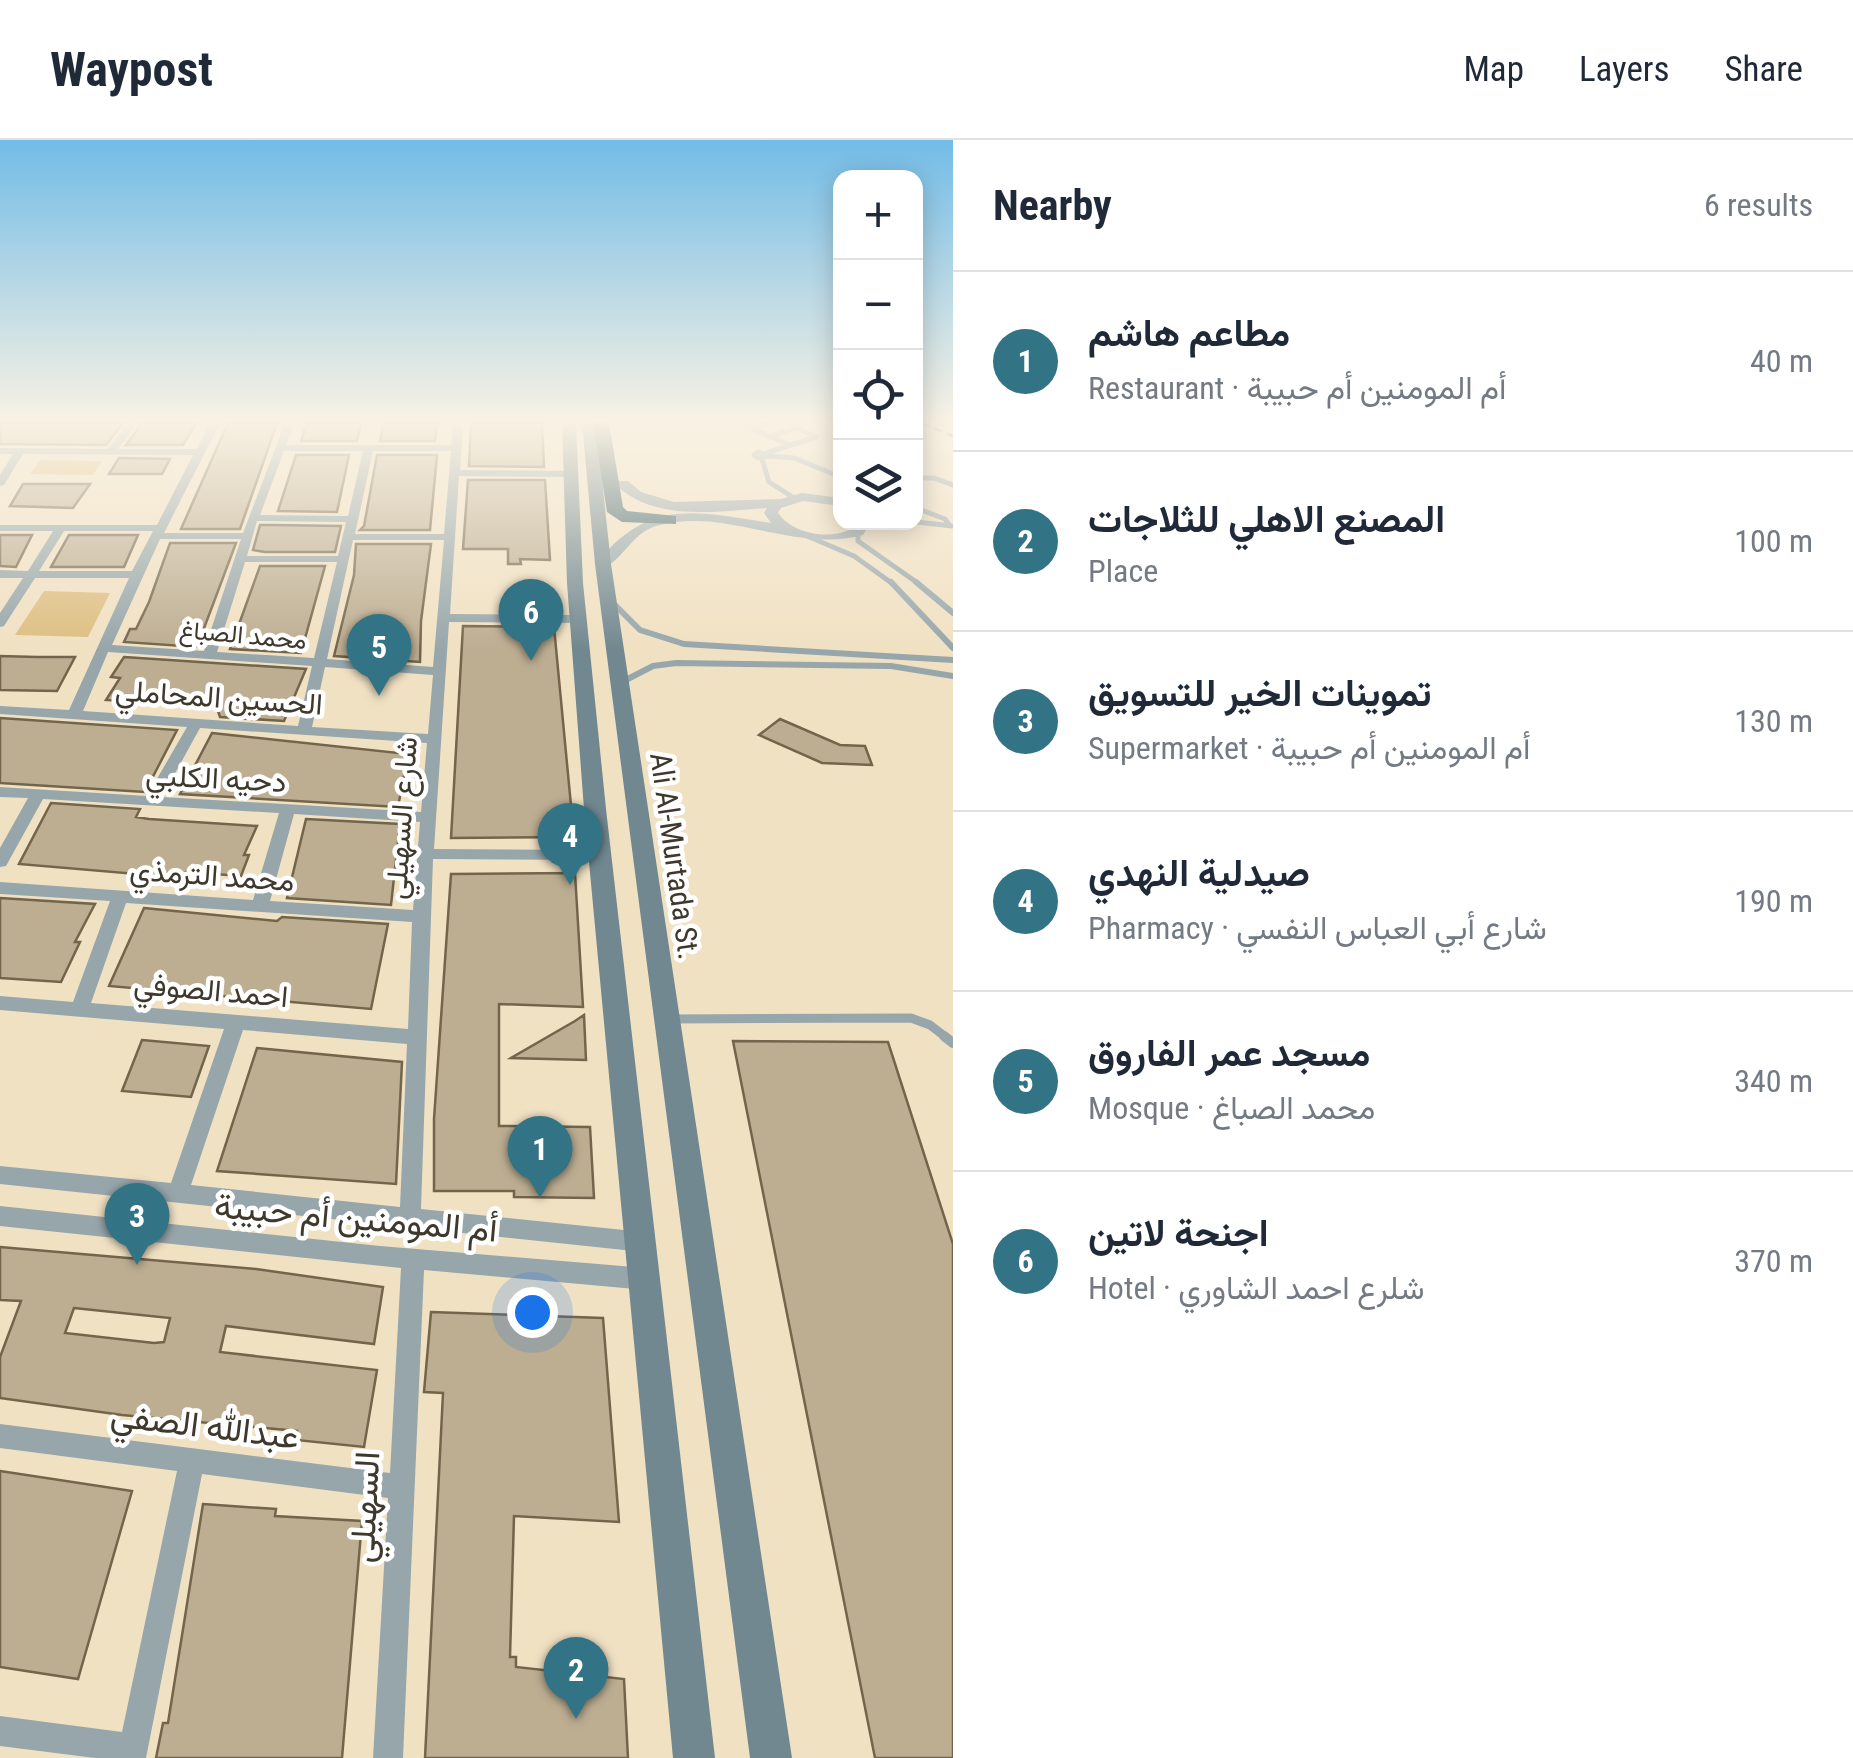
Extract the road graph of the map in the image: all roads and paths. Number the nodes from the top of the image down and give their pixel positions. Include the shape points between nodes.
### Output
1 (175, 499) edge
2 (261, 499) edge
3 (357, 499) edge
4 (452, 499) edge
5 (574, 499) edge
6 (596, 499) edge
7 (613, 499) edge
8 (640, 499) edge
9 (785, 499) edge
10 (787, 501) junction
11 (833, 502) edge
12 (694, 506) junction
13 (923, 511) edge
14 (936, 516) junction
15 (253, 518) junction
16 (352, 519) junction
17 (669, 520) junction
18 (708, 520) junction
19 (923, 523) edge
20 (931, 524) junction
21 (952, 526) edge
22 (0, 528) edge
23 (60, 528) junction
24 (787, 530) junction
25 (851, 530) edge
26 (860, 530) edge
27 (158, 532) junction
28 (247, 536) junction
29 (450, 536) junction
30 (804, 536) junction
31 (348, 537) junction
32 (240, 559) junction
33 (343, 559) junction
34 (603, 564) junction
35 (0, 574) edge
36 (31, 574) junction
37 (136, 575) junction
38 (608, 599) junction
39 (953, 613) edge
40 (444, 618) junction
41 (578, 619) junction
42 (0, 624) edge
43 (104, 648) junction
44 (792, 648) junction
45 (953, 648) edge
46 (210, 653) junction
47 (953, 660) edge
48 (319, 664) junction
49 (798, 664) junction
50 (440, 671) junction
51 (953, 676) edge
52 (620, 683) junction
53 (0, 710) edge
54 (74, 715) junction
55 (196, 723) junction
56 (304, 730) junction
57 (434, 738) junction
58 (0, 792) edge
59 (38, 795) junction
60 (151, 802) junction
61 (288, 810) junction
62 (428, 817) junction
63 (426, 854) junction
64 (600, 855) junction
65 (0, 862) edge
66 (0, 888) edge
67 (120, 896) junction
68 (260, 905) junction
69 (421, 916) junction
70 (0, 1003) edge
71 (80, 1009) junction
72 (668, 1019) junction
73 (236, 1022) junction
74 (416, 1037) junction
75 (953, 1043) edge
76 (0, 1175) edge
77 (178, 1194) junction
78 (0, 1216) edge
79 (410, 1218) junction
80 (644, 1256) junction
81 (412, 1259) junction
82 (0, 1436) edge
83 (192, 1460) junction
84 (402, 1486) junction
85 (0, 1730) edge
86 (132, 1753) edge
87 (388, 1758) edge
88 (694, 1758) edge
89 (772, 1758) edge

1 - 27 street
2 - 15 street
3 - 16 street
4 - 29 street, شارع السهيلي
5 - 41 main road
6 - 34 main road, Ali Al-Murtada St.
7 - 17 highway via 622,516
8 - 12 street
9 - 10 lane
10 - 11 street
10 - 12 street
10 - 24 street via 771,513
12 - 18 street via 721,514
13 - 14 lane
14 - 20 lane
14 - 21 lane
15 - 16 street
15 - 28 street
16 - 31 street
17 - 18 street
17 - 34 street via 638,528
18 - 24 street
19 - 20 lane
20 - 21 lane
22 - 23 street
23 - 27 street
23 - 36 street
24 - 30 street
25 - 30 street
26 - 39 lane via 858,541
27 - 28 street
27 - 37 street
28 - 32 street
29 - 31 street
29 - 40 street, شارع السهيلي
30 - 45 lane via 880,569
31 - 33 street
32 - 33 street
32 - 46 street
33 - 48 street
34 - 38 main road, Ali Al-Murtada St.
35 - 36 street
36 - 37 street
36 - 42 street
37 - 43 street
38 - 44 lane via 640,630 667,641
38 - 52 main road, Ali Al-Murtada St.
40 - 41 street
40 - 50 street, شارع السهيلي
41 - 64 main road
43 - 46 street, محمد الصباغ
43 - 54 street
44 - 47 lane
44 - 49 lane
46 - 48 street, محمد الصباغ
48 - 50 street, محمد الصباغ
48 - 56 street
49 - 51 lane via 892,666
49 - 52 lane via 676,662
50 - 57 street, شارع السهيلي
52 - 72 main road, Ali Al-Murtada St.
53 - 54 street, الحسين المحاملي
54 - 55 street, الحسين المحاملي
55 - 56 street, الحسين المحاملي
55 - 60 street
56 - 57 street, الحسين المحاملي
57 - 62 street, شارع السهيلي
58 - 59 street, دحيه الكلبي
59 - 60 street, دحيه الكلبي
59 - 65 street
60 - 61 street, دحيه الكلبي
61 - 62 street, دحيه الكلبي
61 - 68 street
62 - 63 street, شارع السهيلي
63 - 64 street
63 - 69 street, شارع السهيلي
64 - 80 main road
66 - 67 street, محمد الترمذي
67 - 68 street, محمد الترمذي
67 - 71 street
68 - 69 street, محمد الترمذي
69 - 74 street, شارع السهيلي
70 - 71 street, احمد الصوفي
71 - 73 street, احمد الصوفي
72 - 75 lane via 910,1018
72 - 89 main road, Ali Al-Murtada St.
73 - 74 street, احمد الصوفي
73 - 77 street
74 - 79 street, شارع السهيلي
76 - 77 street, أم المومنين أم حبيبة
77 - 79 street, أم المومنين أم حبيبة
78 - 81 street, أم المومنين أم حبيبة
79 - 80 street, أم المومنين أم حبيبة
80 - 81 street, أم المومنين أم حبيبة
80 - 88 main road
81 - 84 street, السهيلي
82 - 83 street, عبدالله الصفي
83 - 84 street, عبدالله الصفي
83 - 86 street
84 - 87 street, السهيلي
85 - 86 street

